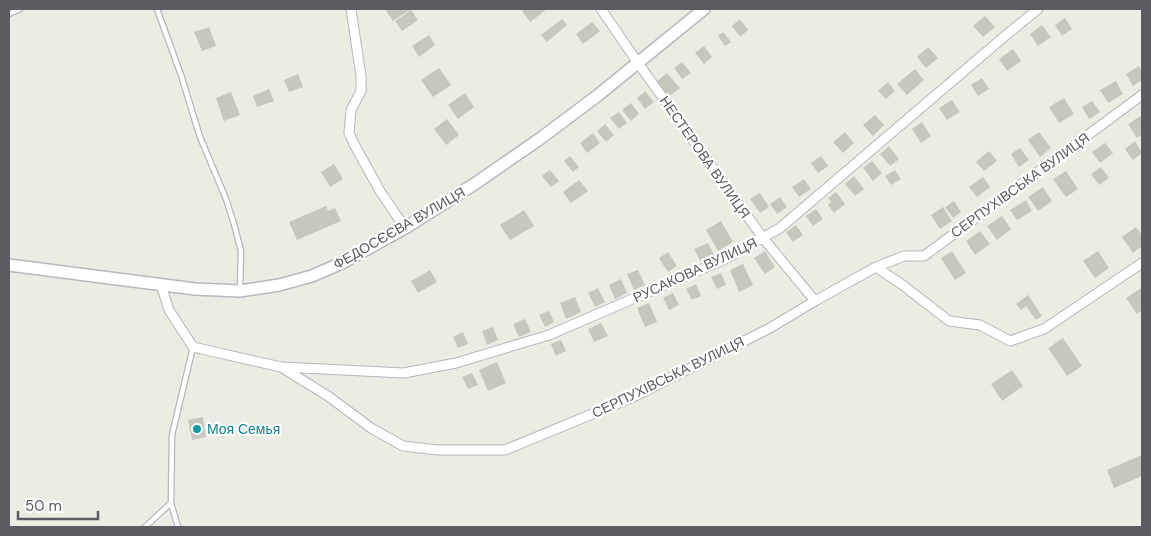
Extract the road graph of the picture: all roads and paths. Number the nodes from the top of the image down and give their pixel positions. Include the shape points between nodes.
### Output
1 (20, 9) edge
2 (157, 9) edge
3 (351, 9) edge
4 (601, 9) edge
5 (704, 9) edge
6 (1038, 9) edge
7 (9, 14) edge
8 (638, 63) junction
9 (1142, 95) edge
10 (405, 228) junction
11 (763, 238) junction
12 (1142, 262) edge
13 (9, 265) edge
14 (876, 267) junction
15 (161, 285) junction
16 (240, 291) junction
17 (815, 301) junction
18 (193, 348) junction
19 (281, 367) junction
20 (171, 503) junction
21 (146, 527) edge
22 (178, 527) edge

1 - 7 lane
2 - 16 lane via 200,137 234,224 240,251
3 - 10 street via 361,90 351,110 349,133 380,191
4 - 8 street, НЕСТЕРОВА ВУЛИЦЯ
5 - 8 main road, ФЕДОСЄЄВА ВУЛИЦЯ
6 - 11 street, РУСАКОВА ВУЛИЦЯ via 780,228
8 - 10 main road, ФЕДОСЄЄВА ВУЛИЦЯ via 541,138
8 - 11 street, НЕСТЕРОВА ВУЛИЦЯ
9 - 14 street, СЕРПУХІВСЬКА ВУЛИЦЯ via 924,256 904,256
10 - 16 main road, ФЕДОСЄЄВА ВУЛИЦЯ via 312,276
11 - 17 street, НЕСТЕРОВА ВУЛИЦЯ
11 - 19 street, РУСАКОВА ВУЛИЦЯ via 725,259 549,335 456,363 404,373
12 - 14 street via 1044,329 1010,341 980,325 949,321
13 - 15 main road, ФЕДОСЄЄВА ВУЛИЦЯ
14 - 17 street, СЕРПУХІВСЬКА ВУЛИЦЯ
15 - 16 main road, ФЕДОСЄЄВА ВУЛИЦЯ
15 - 18 street via 169,310
17 - 19 street, СЕРПУХІВСЬКА ВУЛИЦЯ via 770,328 631,398 505,450 438,450 403,446
18 - 19 street, СЕРПУХІВСЬКА ВУЛИЦЯ
18 - 20 lane via 172,435
20 - 21 lane
20 - 22 lane

